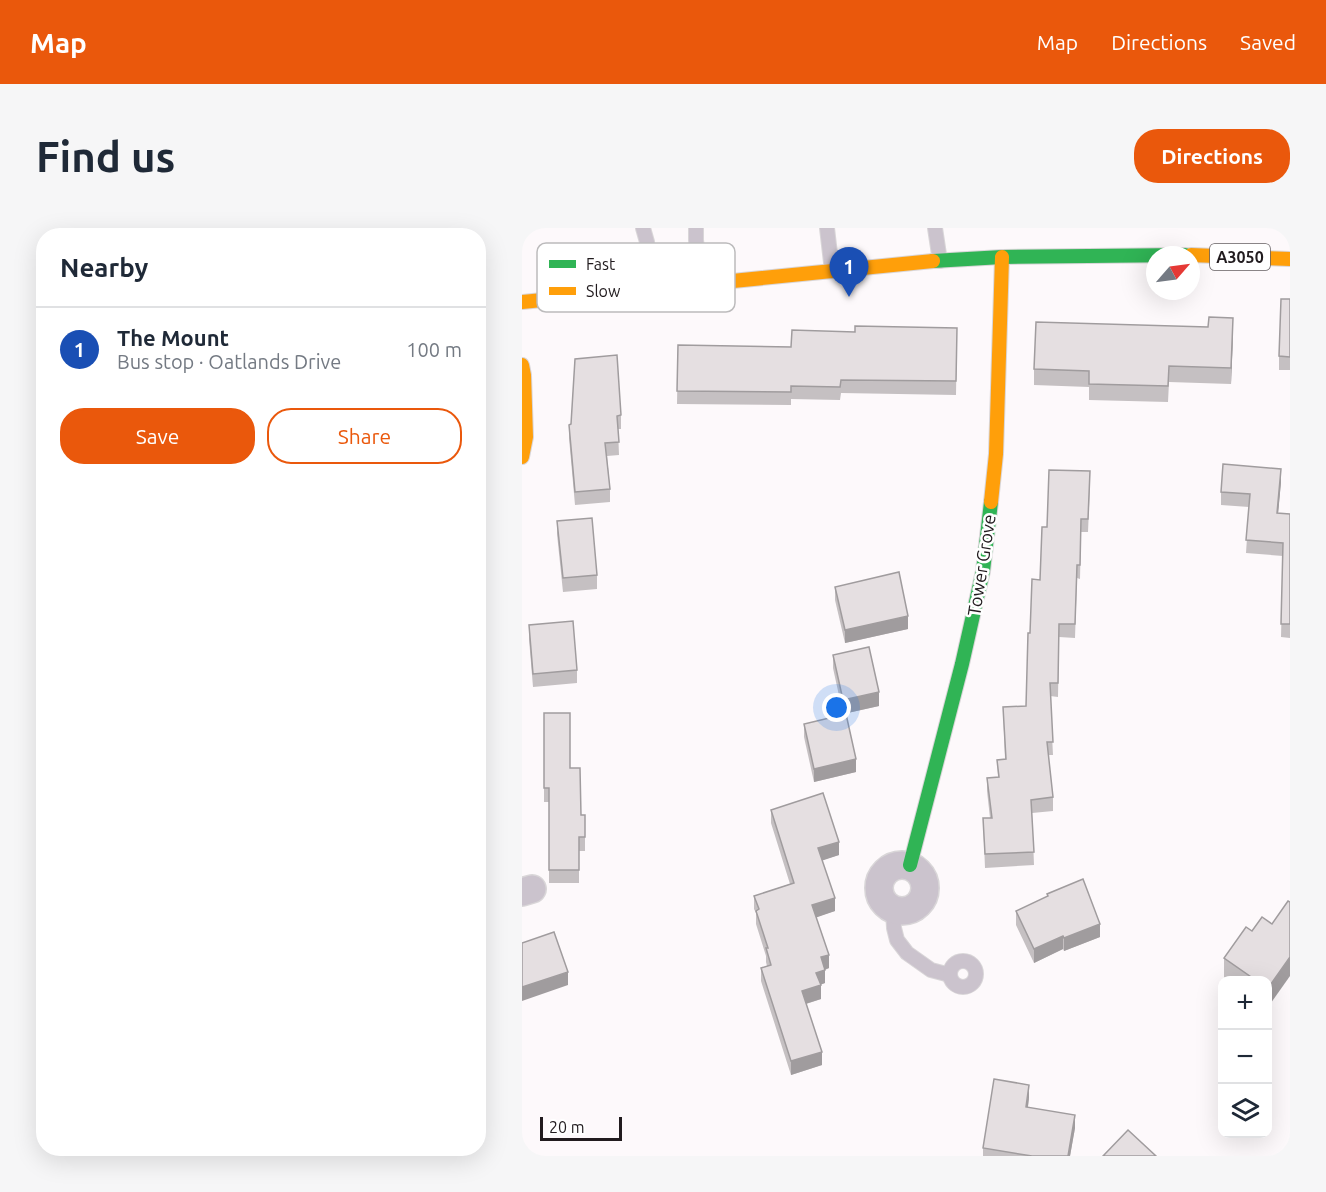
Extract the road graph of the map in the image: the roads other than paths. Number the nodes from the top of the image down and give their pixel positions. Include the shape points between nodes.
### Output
1 (643, 228) edge
2 (696, 228) edge
3 (827, 228) edge
4 (935, 228) edge
5 (647, 243) edge
6 (696, 243) edge
7 (1146, 255) edge
8 (1200, 255) edge
9 (1002, 257) junction
10 (1290, 259) edge
11 (940, 261) junction
12 (832, 271) junction
13 (735, 281) edge
14 (537, 301) edge
15 (522, 302) edge
16 (522, 365) edge
17 (522, 457) edge
18 (910, 865) joint
19 (893, 909) joint
20 (950, 975) dead end

1 - 5 lane
2 - 6 lane
3 - 12 lane
4 - 11 lane
7 - 9 main road, A3050
8 - 10 main road, A3050
9 - 11 main road, A3050
9 - 18 main road, Tower Grove via 996,454 983,571
11 - 12 main road, A3050
12 - 13 main road, A3050
14 - 15 main road, A3050
16 - 17 main road via 526,437
18 - 19 street, Tower Grove via 921,873 926,886 923,899 914,909
19 - 20 lane via 897,940 907,953 931,969

